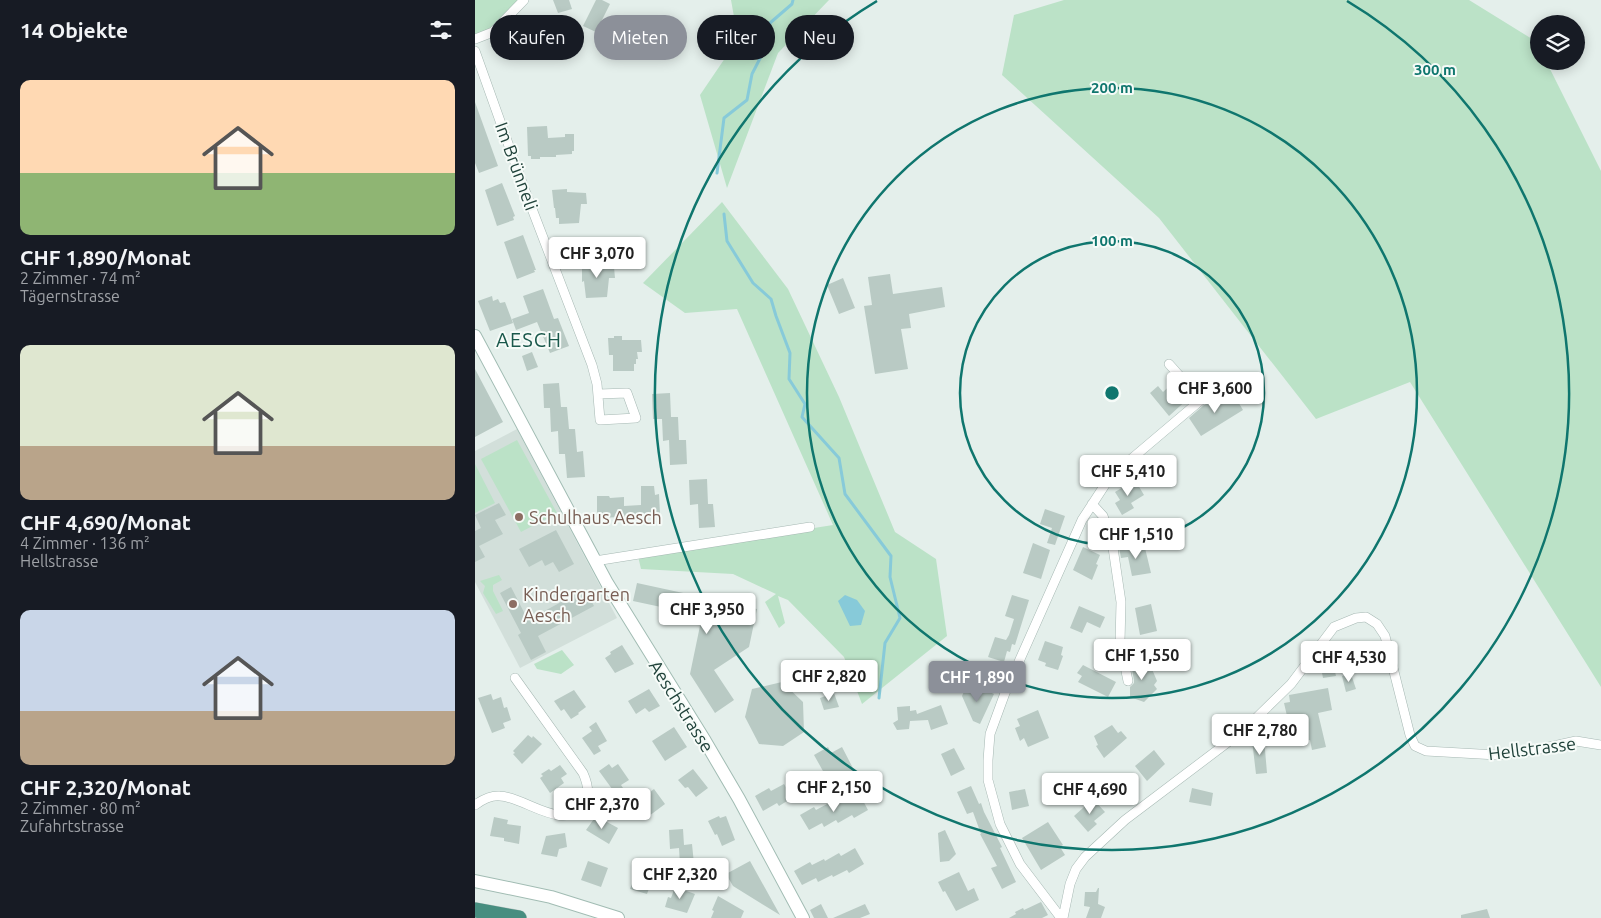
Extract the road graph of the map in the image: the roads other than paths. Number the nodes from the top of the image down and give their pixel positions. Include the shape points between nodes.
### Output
1 (524, 0) edge
2 (475, 39) edge
3 (475, 50) edge
4 (475, 336) edge
5 (1169, 364) dead end
6 (599, 394) junction
7 (1092, 504) junction
8 (809, 527) dead end
9 (595, 561) junction
10 (515, 678) dead end
11 (1128, 681) dead end
12 (1601, 745) edge
13 (475, 805) edge
14 (475, 882) edge
15 (475, 910) edge
16 (475, 917) edge
17 (481, 918) edge
18 (519, 918) edge
19 (618, 918) edge
20 (803, 918) edge
21 (1062, 918) edge

1 - 2 street via 493,32
3 - 6 street, Im Brünneli via 592,365
4 - 9 main road, Aeschstrasse
5 - 7 street via 1201,400 1110,477
6 - 6 street, Im Brünneli via 601,420 636,418 627,394
7 - 11 street via 1103,516 1112,541 1121,602 1120,642
7 - 21 street via 1005,693 991,734 988,760 988,780 1000,824 1020,864
8 - 9 street
9 - 20 main road, Aeschstrasse via 739,799
10 - 13 street via 583,773 587,798 578,810 563,815 499,796
12 - 21 street, Hellstrasse via 1576,741 1497,755 1426,751 1415,746 1385,636 1377,624 1366,617 1357,618 1335,628 1291,684 1244,730 1125,820 1085,857 1070,884
14 - 19 main road via 551,898
15 - 18 highway
16 - 17 highway

